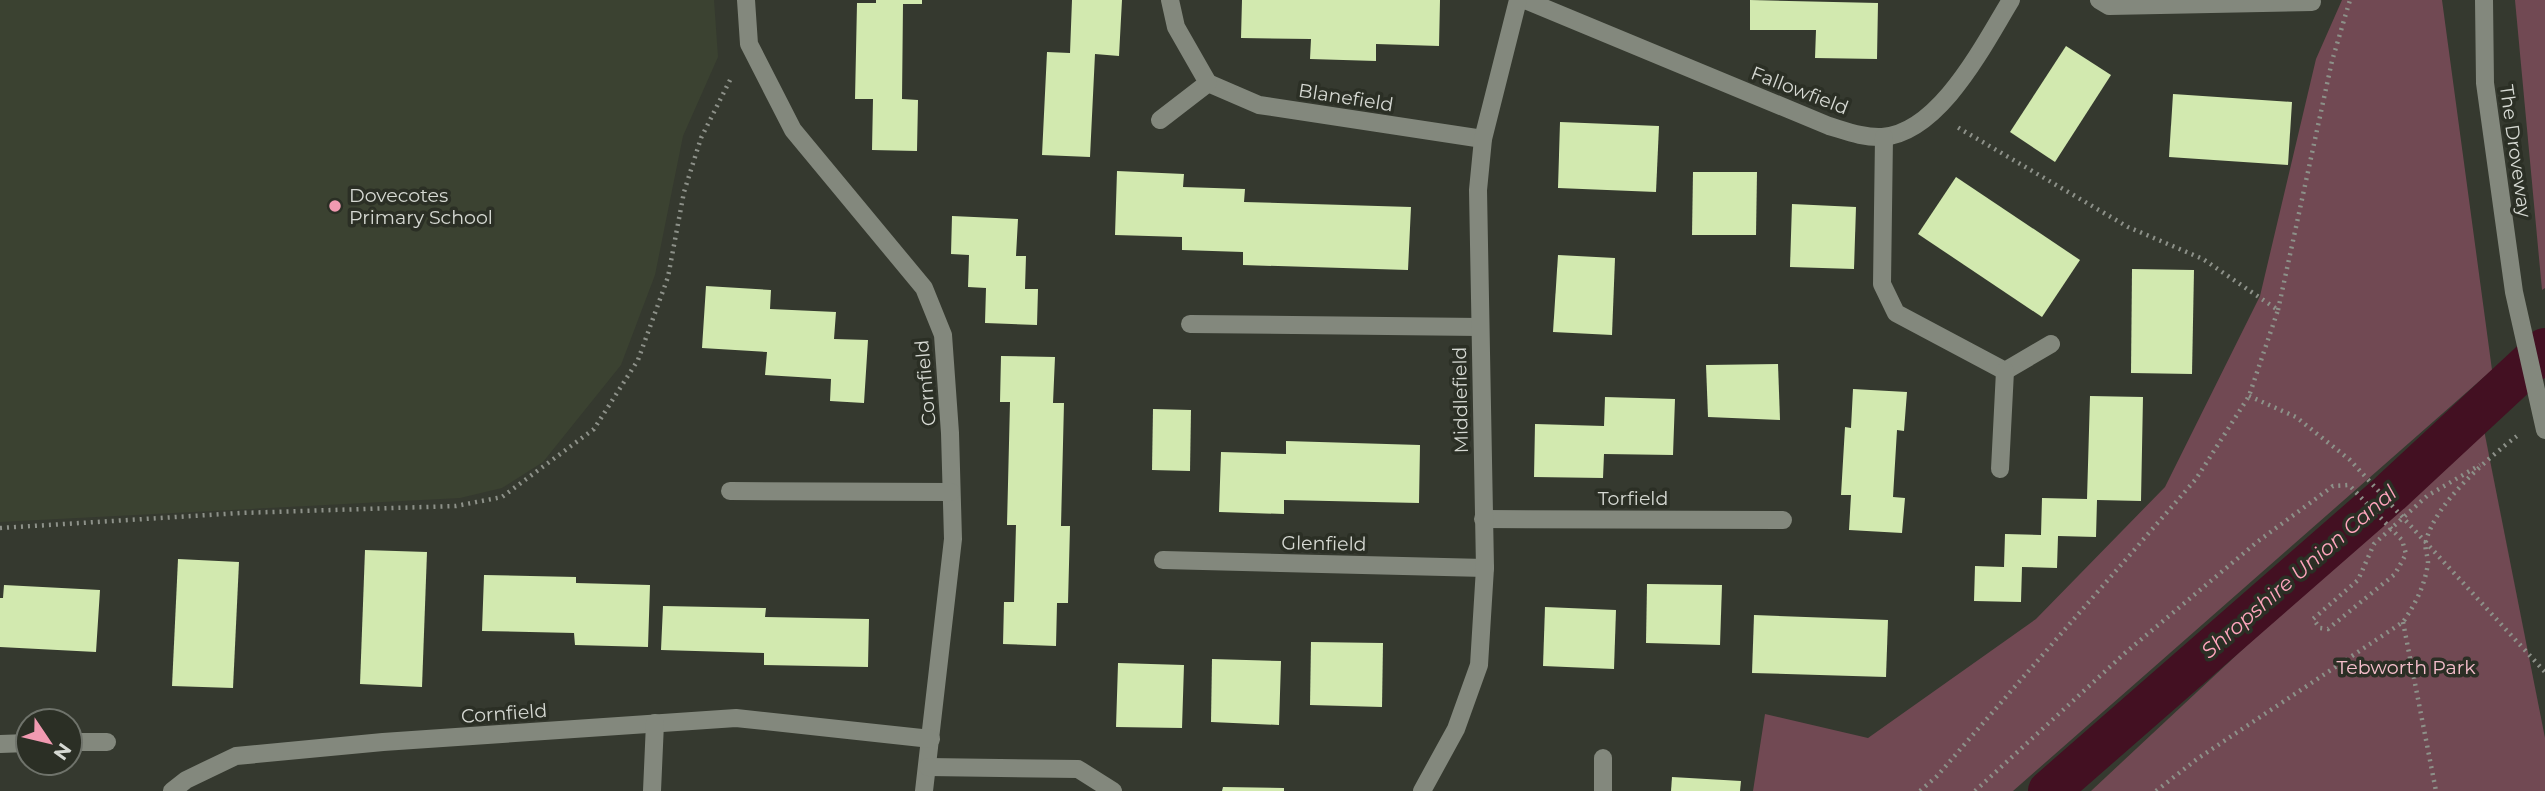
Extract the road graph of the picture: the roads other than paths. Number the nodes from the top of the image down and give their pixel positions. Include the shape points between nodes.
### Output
1 (746, 0) edge
2 (1170, 0) edge
3 (1518, 0) edge
4 (1525, 0) edge
5 (2011, 0) edge
6 (2099, 0) edge
7 (2484, 0) edge
8 (2312, 2) dead end
9 (1208, 83) junction
10 (1160, 120) dead end
11 (1884, 137) junction
12 (1483, 139) junction
13 (1190, 324) dead end
14 (1480, 327) junction
15 (2051, 344) dead end
16 (2005, 371) junction
17 (2545, 430) edge
18 (2000, 469) dead end
19 (730, 491) dead end
20 (951, 492) junction
21 (1483, 519) junction
22 (1783, 520) dead end
23 (1163, 560) dead end
24 (1485, 568) junction
25 (655, 723) junction
26 (931, 739) junction
27 (84, 742) edge
28 (107, 742) dead end
29 (1603, 758) dead end
30 (928, 767) junction
31 (172, 791) edge
32 (652, 791) edge
33 (924, 791) edge
34 (1113, 791) edge
35 (1422, 791) edge
36 (1603, 791) edge

1 - 20 street, Cornfield via 749,44 793,130 925,288 943,335
2 - 9 street via 1177,27
3 - 12 street, Middlefield
4 - 11 street, Fallowfield via 1829,126
5 - 11 street, Fallowfield via 1966,74 1932,112 1915,126
6 - 8 street via 2109,6
7 - 17 street, The Droveway via 2485,83 2514,292
9 - 10 street
9 - 12 street, Blanefield via 1259,105
11 - 16 street via 1882,284 1896,313
12 - 14 street, Middlefield via 1478,190
13 - 14 street
14 - 21 street, Middlefield
15 - 16 street
16 - 18 street
19 - 20 street
20 - 26 street, Cornfield via 953,539
21 - 22 street, Torfield
21 - 24 street, Middlefield
23 - 24 street, Glenfield
24 - 35 street, Middlefield via 1479,665 1456,729
25 - 26 street, Cornfield via 736,718
25 - 31 street, Cornfield via 236,756
25 - 32 street
26 - 30 street, Cornfield
27 - 28 street
29 - 36 street
30 - 33 street, Cornfield
30 - 34 street via 1077,769

